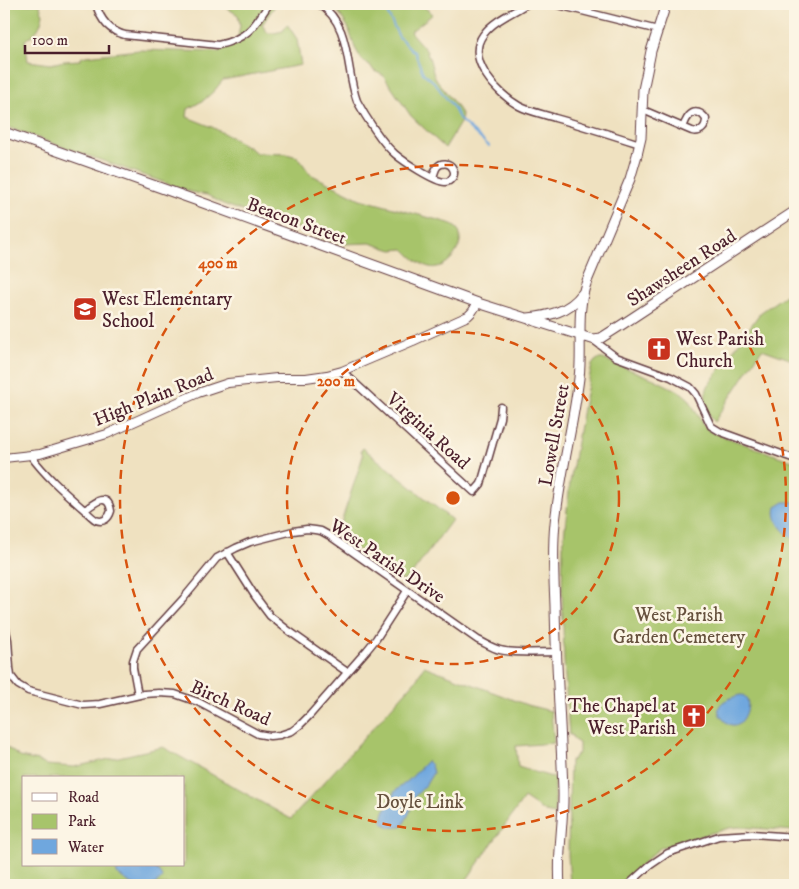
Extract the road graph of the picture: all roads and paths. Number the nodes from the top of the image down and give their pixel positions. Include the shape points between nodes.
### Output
1 (96, 4) edge
2 (269, 4) edge
3 (319, 4) edge
4 (526, 4) edge
5 (554, 4) edge
6 (666, 4) edge
7 (658, 30) junction
8 (643, 110) junction
9 (683, 127) dead end
10 (4, 132) edge
11 (640, 144) junction
12 (433, 178) dead end
13 (795, 211) edge
14 (584, 289) junction
15 (478, 303) junction
16 (524, 318) junction
17 (581, 336) junction
18 (592, 339) junction
19 (342, 371) junction
20 (500, 407) dead end
21 (31, 456) junction
22 (4, 458) edge
23 (795, 458) edge
24 (85, 510) dead end
25 (227, 552) junction
26 (407, 591) junction
27 (4, 621) edge
28 (556, 652) junction
29 (347, 672) junction
30 (138, 695) junction
31 (795, 837) edge
32 (560, 885) edge
33 (628, 885) edge

1 - 2 street via 103,21 118,33 218,45 241,38 253,28
3 - 12 street via 332,16 343,35 354,92 362,110 395,155
4 - 11 street via 496,23 479,43 480,62 500,93 520,106
5 - 7 street
6 - 7 main road, Lowell Street
7 - 8 main road, Lowell Street via 643,90
8 - 9 street
8 - 11 main road, Lowell Street
10 - 15 main road, Beacon Street
11 - 14 main road, Lowell Street via 630,179
13 - 18 main road, Shawsheen Road via 601,338
14 - 16 main road via 567,308 553,314
14 - 17 main road, Lowell Street
15 - 16 main road, Beacon Street
15 - 19 street, High Plain Road via 468,316
16 - 17 main road, Beacon Street
17 - 18 main road
17 - 28 main road, Lowell Street via 579,378 555,523
18 - 23 street via 616,356 690,387 711,426 721,432
19 - 20 street, Virginia Road via 474,492 481,484 500,418
19 - 21 street, High Plain Road via 306,378 228,384 198,392 107,434
21 - 22 street, High Plain Road
21 - 24 street
25 - 26 street, West Parish Drive via 275,535 307,529 320,531
25 - 29 street via 270,616
25 - 30 street, West Parish Drive via 214,561 137,649 133,668
26 - 28 street, West Parish Drive via 492,647 512,652
26 - 29 street, Birch Road via 376,639
27 - 30 street, Birch Road via 10,672 24,689 83,705
28 - 32 main road, Lowell Street via 563,793
29 - 30 street, Birch Road via 300,725 275,736 258,734 183,696 166,693
31 - 33 street via 719,836 668,853

